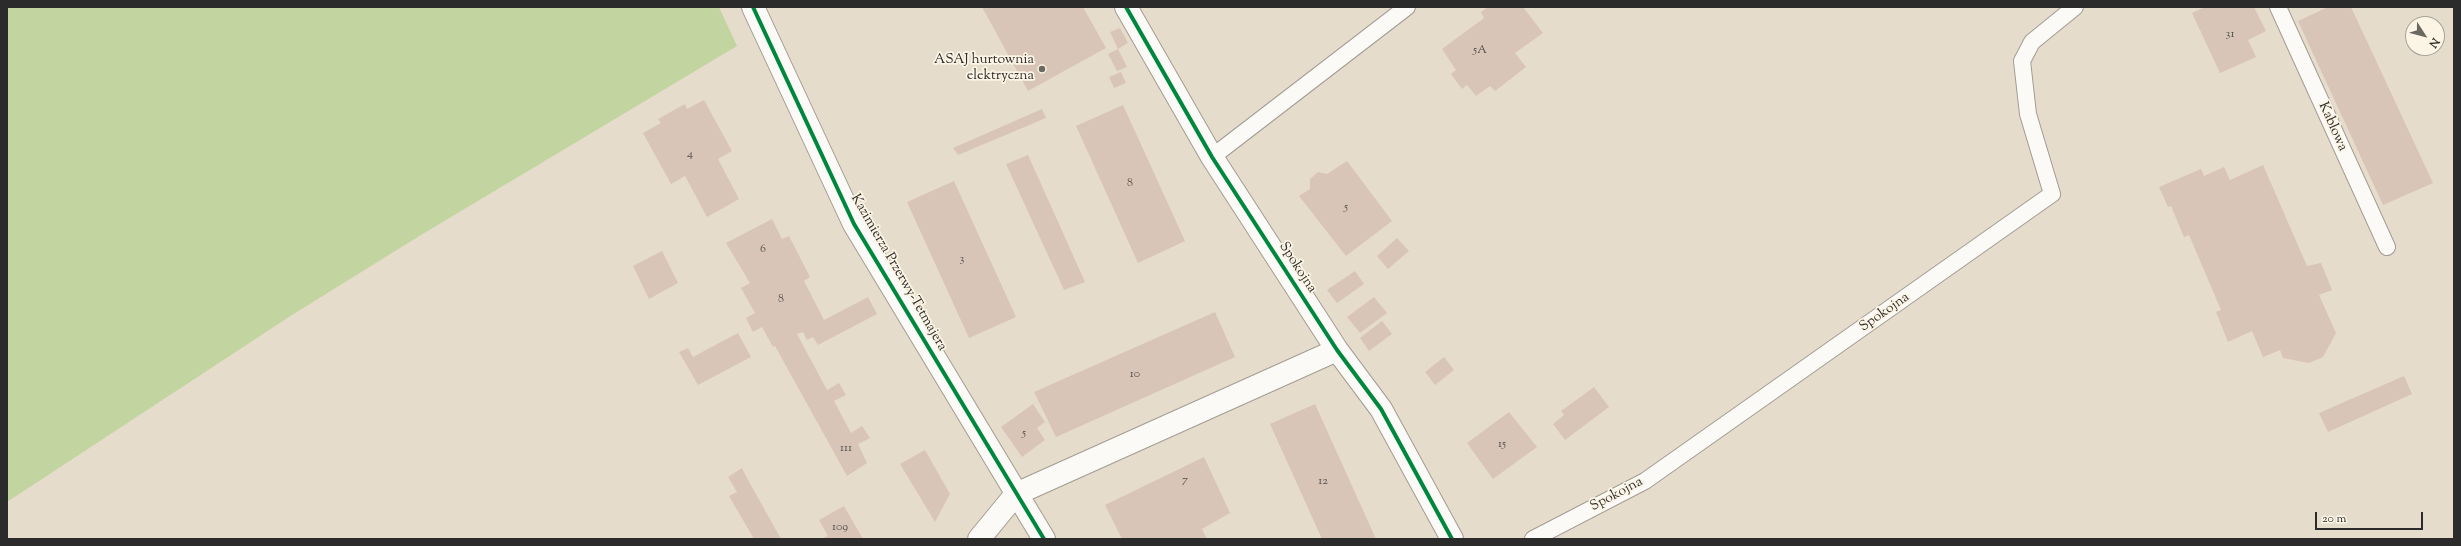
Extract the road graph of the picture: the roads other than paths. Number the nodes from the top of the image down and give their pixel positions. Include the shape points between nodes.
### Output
1 (753, 7) edge
2 (1126, 7) edge
3 (1407, 7) edge
4 (2075, 7) edge
5 (2278, 7) edge
6 (1212, 157) junction
7 (2386, 247) dead end
8 (1337, 350) junction
9 (1016, 494) junction
10 (979, 539) edge
11 (1044, 539) edge
12 (1452, 539) edge
13 (1533, 539) edge

1 - 9 street, Kazimierza Przerwy-Tetmajera via 854,224
2 - 6 street, Spokojna
3 - 6 lane
4 - 13 lane, Spokojna via 2032,42 2022,61 2028,114 2052,194 1645,481
5 - 7 lane, Kablowa
6 - 8 street, Spokojna
8 - 9 street
8 - 12 street, Spokojna via 1381,408
9 - 10 street
9 - 11 street, Kazimierza Przerwy-Tetmajera

